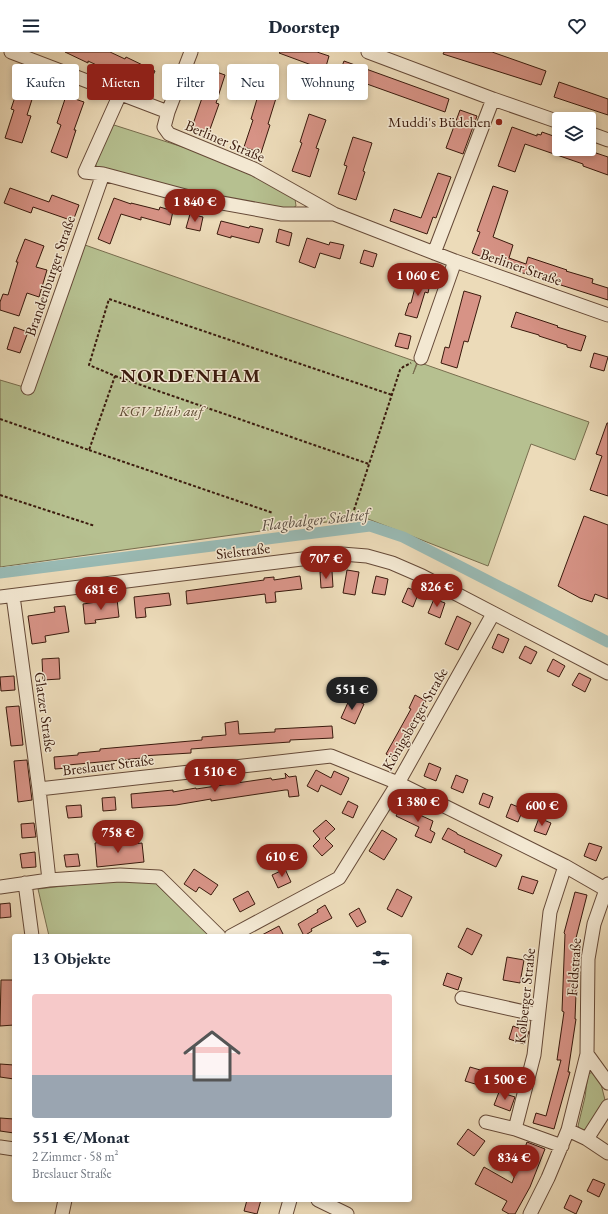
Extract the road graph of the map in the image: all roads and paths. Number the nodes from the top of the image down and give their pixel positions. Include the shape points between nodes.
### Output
1 (12, 52) edge
2 (368, 52) edge
3 (187, 53) edge
4 (87, 81) edge
5 (493, 99) junction
6 (117, 100) edge
7 (136, 100) edge
8 (168, 112) junction
9 (552, 120) edge
10 (596, 136) edge
11 (608, 140) edge
12 (103, 174) junction
13 (334, 214) junction
14 (434, 253) junction
15 (455, 261) junction
16 (608, 315) edge
17 (421, 358) joint
18 (116, 376) junction
19 (28, 388) dead end
20 (392, 396) junction
21 (0, 419) edge
22 (89, 450) junction
23 (369, 464) junction
24 (0, 495) edge
25 (354, 510) dead end
26 (273, 513) dead end
27 (95, 526) dead end
28 (6, 596) edge
29 (493, 614) junction
30 (608, 673) edge
31 (398, 783) junction
32 (39, 789) junction
33 (565, 866) junction
34 (49, 880) junction
35 (25, 883) junction
36 (0, 887) edge
37 (607, 887) edge
38 (32, 934) edge
39 (217, 934) edge
40 (235, 934) edge
41 (462, 998) dead end
42 (538, 1015) junction
43 (587, 1054) junction
44 (608, 1083) edge
45 (608, 1106) edge
46 (486, 1122) dead end
47 (515, 1129) junction
48 (568, 1130) junction
49 (587, 1139) junction
50 (562, 1146) junction
51 (0, 1148) edge
52 (12, 1149) edge
53 (608, 1153) edge
54 (65, 1202) edge
55 (289, 1202) edge
56 (322, 1202) edge
57 (62, 1214) edge
58 (286, 1214) edge
59 (347, 1214) edge
60 (530, 1214) edge

1 - 4 street, Berliner Straße
2 - 5 street
3 - 8 street
5 - 9 street
5 - 14 street
6 - 12 street, Berliner Straße via 85,172
7 - 8 street, Berliner Straße
8 - 13 street, Berliner Straße via 164,127 169,134 254,169
10 - 11 street
12 - 13 street, Berliner Straße via 189,197 282,214
12 - 19 street, Brandenburger Straße
13 - 14 street, Berliner Straße
14 - 15 street, Berliner Straße
15 - 16 street, Berliner Straße
15 - 17 street
17 - 20 path via 400,370
18 - 20 path via 89,365 109,299
18 - 22 path
18 - 23 path
20 - 23 path
21 - 22 path
22 - 26 path
23 - 25 path
24 - 27 path
28 - 29 street, Sielstraße via 342,554 367,556 392,563
28 - 32 street, Glatzer Straße
29 - 30 street, Sielstraße
29 - 31 street, Königsberger Straße
31 - 32 street, Breslauer Straße via 331,756
31 - 33 street, Breslauer Straße
31 - 40 street, Königsberger Straße via 339,878
32 - 34 street, Glatzer Straße
33 - 37 street, Breslauer Straße
33 - 42 street, Kolberger Straße via 550,912
34 - 35 street
34 - 39 street via 120,875 159,877
35 - 36 street
35 - 38 street
37 - 43 street, Feldstraße via 594,924 588,959
41 - 42 street
42 - 47 street, Kolberger Straße via 534,1055
43 - 44 street
43 - 48 street, Feldstraße
45 - 49 street
46 - 47 street
47 - 50 street
48 - 49 street
48 - 50 street, Feldstraße
49 - 53 street
50 - 60 street, Feldstraße
51 - 52 street
54 - 57 street
55 - 58 street
56 - 59 street

